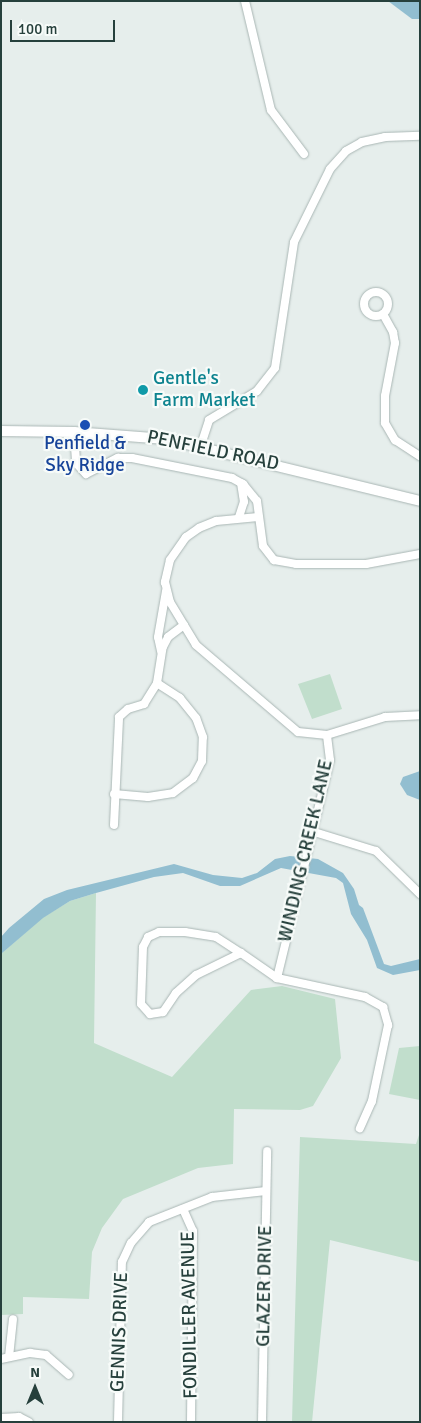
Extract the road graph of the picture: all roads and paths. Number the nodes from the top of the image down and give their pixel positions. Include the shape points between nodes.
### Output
1 (245, 1) edge
2 (420, 136) edge
3 (304, 154) dead end
4 (382, 314) dead end
5 (1, 431) edge
6 (74, 432) junction
7 (200, 445) junction
8 (420, 456) edge
9 (241, 483) junction
10 (420, 501) edge
11 (239, 517) junction
12 (258, 517) junction
13 (420, 554) edge
14 (167, 589) junction
15 (184, 625) junction
16 (161, 654) junction
17 (158, 683) junction
18 (420, 715) edge
19 (327, 735) junction
20 (114, 794) junction
21 (114, 825) dead end
22 (312, 831) junction
23 (420, 894) edge
24 (241, 953) junction
25 (277, 978) junction
26 (360, 1128) dead end
27 (267, 1151) dead end
28 (266, 1191) junction
29 (183, 1208) junction
30 (13, 1319) dead end
31 (5, 1358) edge
32 (69, 1375) dead end
33 (1, 1418) edge
34 (29, 1422) edge
35 (118, 1422) edge
36 (191, 1422) edge
37 (262, 1422) edge

1 - 3 street via 270,110
2 - 7 street via 385,136 362,142 334,163 294,242 275,368 257,391 209,420
4 - 8 street via 396,343 385,396 385,423 405,450
5 - 6 main road, PENFIELD ROAD
6 - 7 main road, PENFIELD ROAD via 131,434
6 - 9 street via 76,463 86,474 118,458 132,458 232,478
7 - 10 main road, PENFIELD ROAD
9 - 11 street via 244,502
9 - 12 street via 257,500
11 - 12 street, WINDING CREEK LANE
11 - 14 street, WINDING CREEK LANE via 216,521 186,537 170,560 165,582
12 - 13 street via 263,546 268,555 284,562 366,564
14 - 15 street, WINDING CREEK LANE
14 - 16 street via 158,637
15 - 16 street via 168,637
15 - 19 street, WINDING CREEK LANE via 201,650 288,725 298,732
16 - 17 street
17 - 20 street via 144,704 128,709 119,717
17 - 20 street via 180,698 196,718 203,737 202,761 188,784 173,793 148,798
18 - 19 street via 385,717
19 - 22 street, WINDING CREEK LANE via 330,760
20 - 21 street
22 - 23 street via 376,850
22 - 25 street, WINDING CREEK LANE
24 - 24 street via 224,940 208,934 172,931 151,935 143,947 142,1008 150,1014 160,1014 186,982
24 - 25 street
25 - 26 street via 365,997 383,1007 388,1025 372,1101
27 - 28 street, GLAZER DRIVE
28 - 29 street, GENNIS DRIVE via 212,1197
28 - 37 street, GLAZER DRIVE
29 - 35 street, GENNIS DRIVE via 150,1222 131,1243 122,1262
29 - 36 street, FONDILLER AVENUE via 193,1231
30 - 31 street
31 - 32 street via 30,1353 46,1355
33 - 34 street via 19,1417

